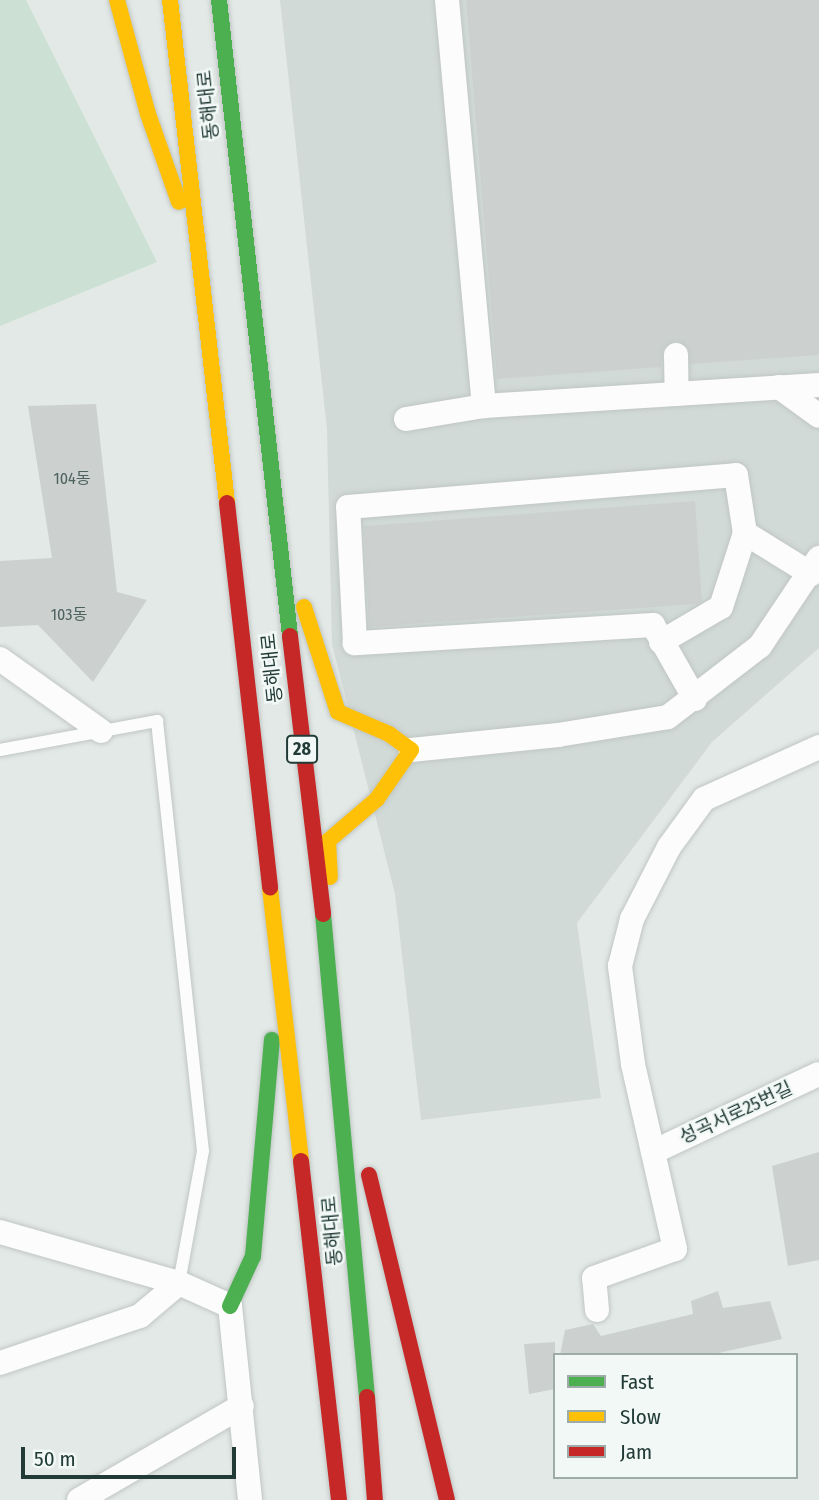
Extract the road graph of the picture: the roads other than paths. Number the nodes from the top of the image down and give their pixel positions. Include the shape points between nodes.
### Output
1 (117, 0) edge
2 (170, 0) edge
3 (219, 0) edge
4 (447, 0) edge
5 (204, 271) junction
6 (676, 355) dead end
7 (819, 385) edge
8 (779, 387) junction
9 (677, 394) junction
10 (484, 406) junction
11 (819, 416) edge
12 (405, 419) dead end
13 (276, 516) junction
14 (745, 533) junction
15 (815, 566) edge
16 (662, 642) junction
17 (0, 659) edge
18 (695, 699) junction
19 (101, 731) junction
20 (819, 747) edge
21 (0, 750) edge
22 (411, 750) junction
23 (280, 954) junction
24 (335, 1011) junction
25 (819, 1074) edge
26 (653, 1152) junction
27 (0, 1232) edge
28 (179, 1283) junction
29 (230, 1306) junction
30 (597, 1310) dead end
31 (0, 1363) edge
32 (242, 1406) junction
33 (79, 1500) edge
34 (250, 1500) edge
35 (339, 1500) edge
36 (375, 1500) edge
37 (447, 1500) edge

1 - 5 main road via 148,114
2 - 5 main road
3 - 13 main road, 동해대로 / 28
4 - 10 street
5 - 23 main road
6 - 9 street
7 - 8 street
8 - 9 street
8 - 11 street
9 - 10 street
10 - 12 street
13 - 22 main road via 338,712 389,734
13 - 24 main road, 동해대로 / 28
14 - 15 street
14 - 16 street via 721,607
14 - 16 street via 736,475 348,507 355,643 653,625
15 - 18 street via 760,646
16 - 18 street
17 - 19 street
18 - 22 street via 668,717 558,735
19 - 21 lane
19 - 28 lane via 156,721 203,1151
20 - 26 street via 704,799 669,847 632,919 620,966 633,1064
22 - 24 main road via 377,799 328,841
23 - 29 main road via 253,1256
23 - 35 main road
24 - 36 main road, 동해대로 / 28
24 - 37 main road
25 - 26 street, 성곡서로25번길
26 - 30 street via 676,1249 594,1278
27 - 28 street
28 - 29 street
28 - 31 street via 140,1316
29 - 32 street
32 - 33 street
32 - 34 street

